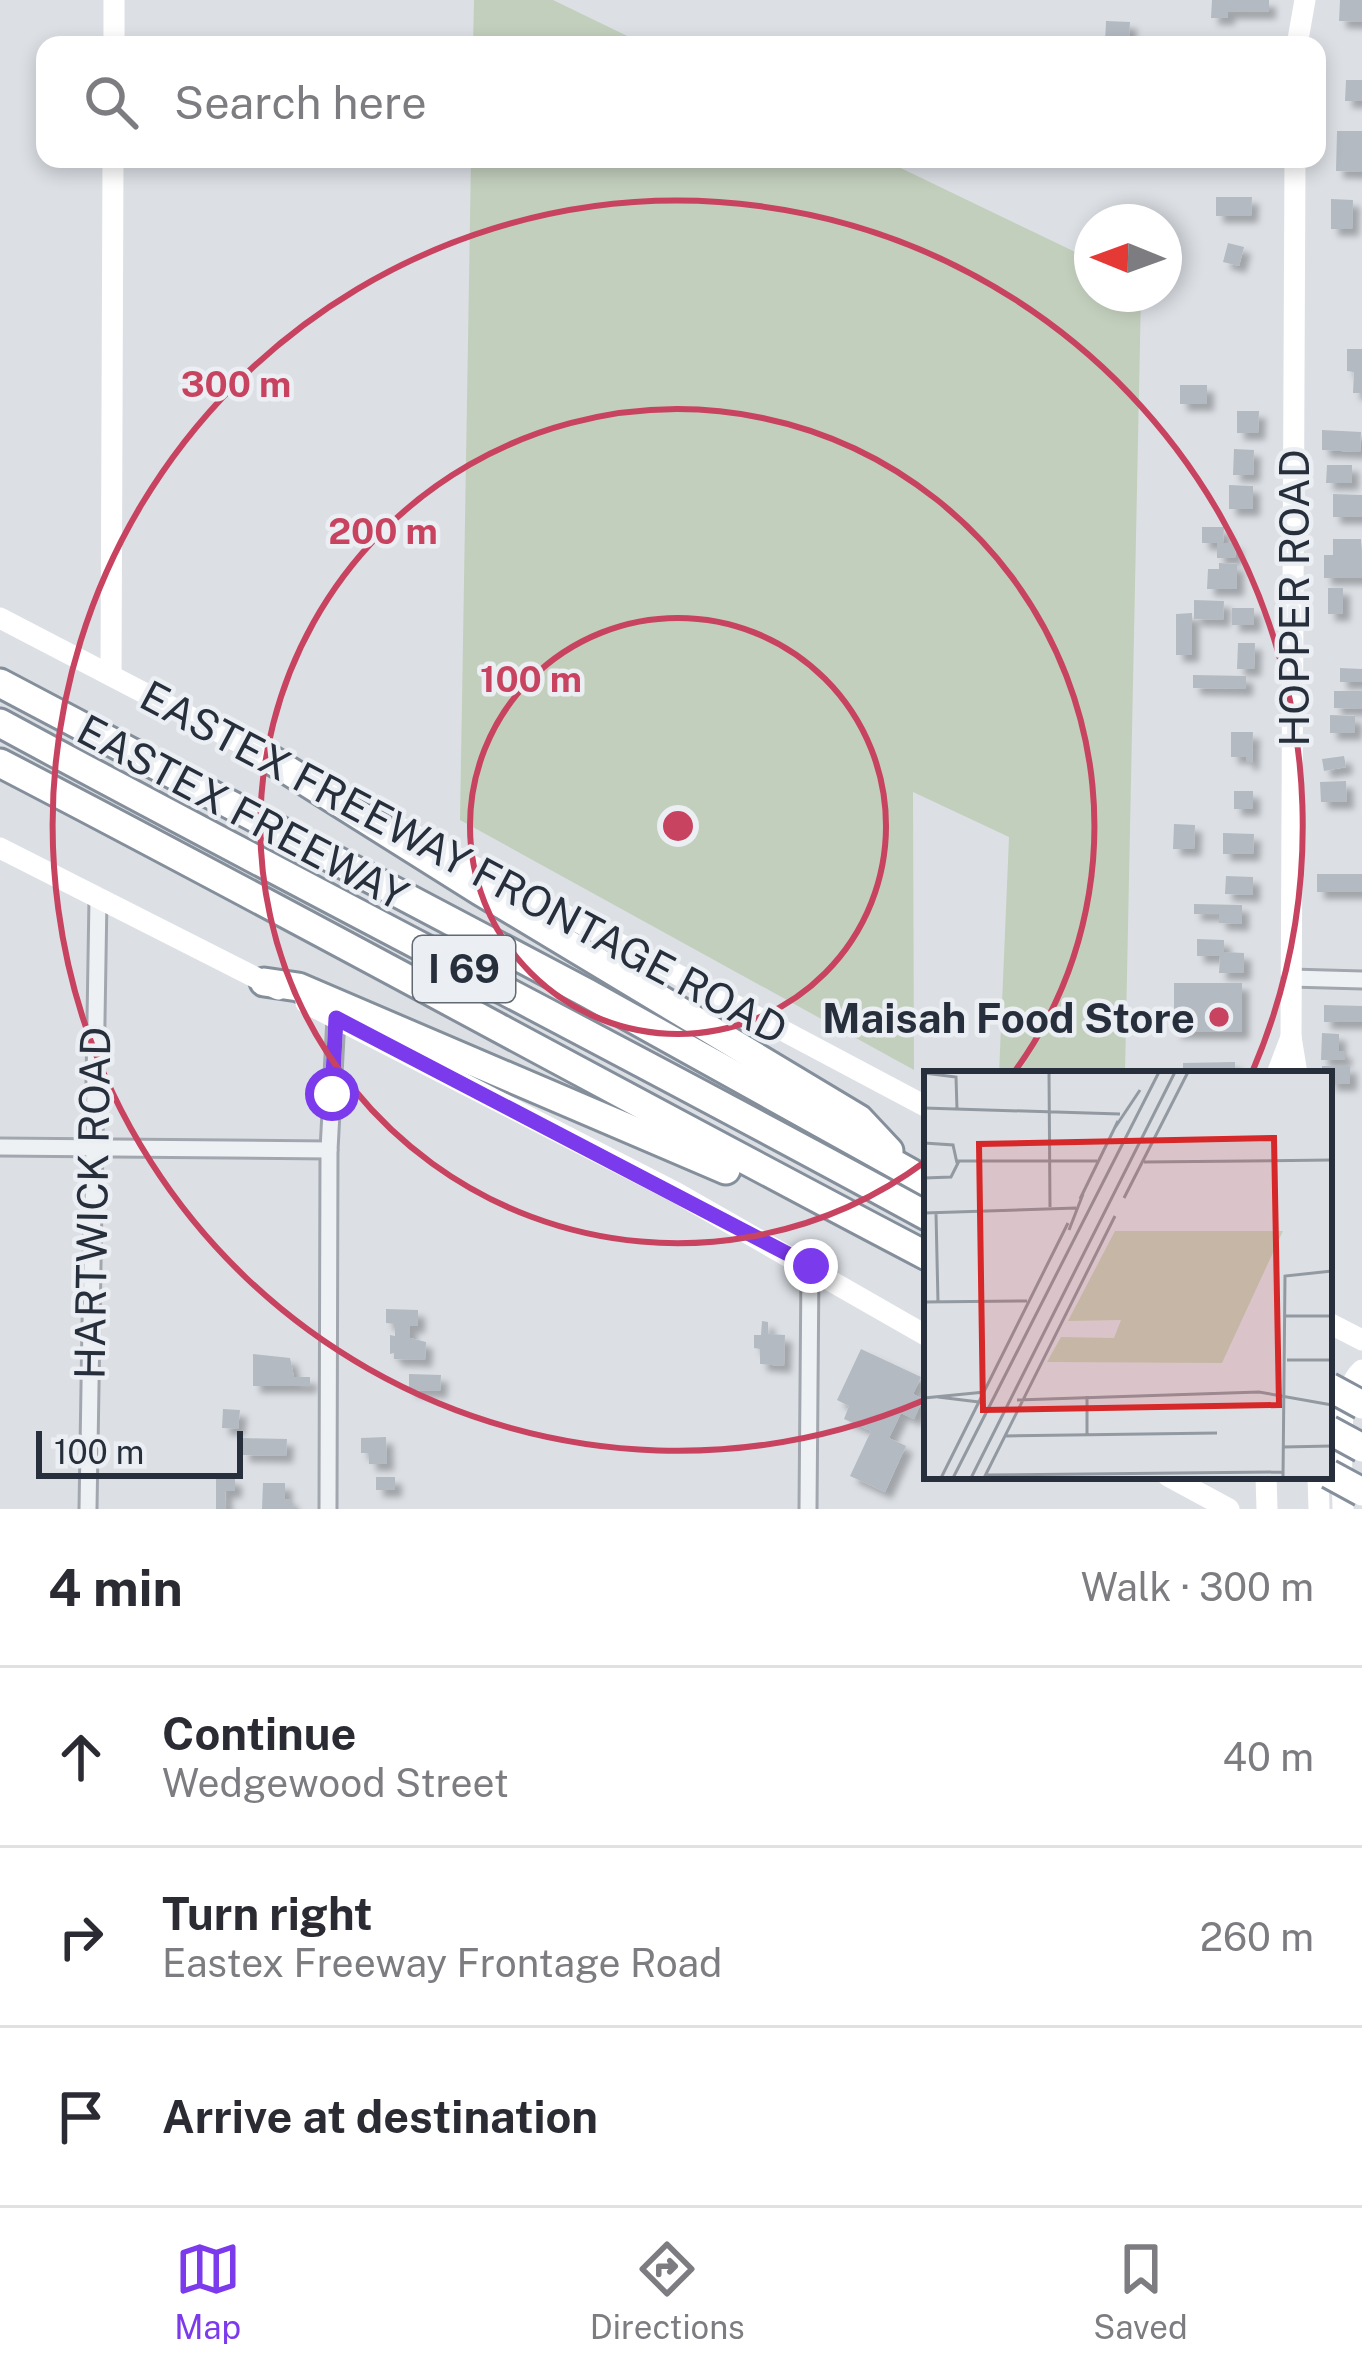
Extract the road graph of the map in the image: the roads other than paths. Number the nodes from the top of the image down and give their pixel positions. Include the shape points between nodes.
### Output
1 (114, 0) edge
2 (1305, 0) edge
3 (113, 36) edge
4 (1299, 36) edge
5 (113, 168) edge
6 (1294, 168) edge
7 (0, 618) edge
8 (111, 674) junction
9 (0, 683) edge
10 (0, 723) edge
11 (262, 754) junction
12 (0, 764) edge
13 (0, 848) edge
14 (98, 898) junction
15 (1292, 978) junction
16 (1362, 980) edge
17 (264, 982) junction
18 (336, 1018) junction
19 (1291, 1037) junction
20 (1278, 1071) edge
21 (1297, 1071) edge
22 (924, 1105) edge
23 (0, 1147) edge
24 (92, 1148) junction
25 (329, 1150) junction
26 (918, 1177) edge
27 (924, 1214) edge
28 (924, 1256) edge
29 (924, 1257) edge
30 (811, 1266) junction
31 (1332, 1324) edge
32 (924, 1334) edge
33 (1362, 1340) edge
34 (1362, 1370) edge
35 (1332, 1390) edge
36 (1362, 1405) edge
37 (1332, 1432) edge
38 (1362, 1448) edge
39 (1332, 1476) edge
40 (1174, 1479) edge
41 (1266, 1479) edge
42 (1318, 1479) edge
43 (1362, 1492) edge
44 (88, 1509) edge
45 (328, 1509) edge
46 (808, 1509) edge
47 (1229, 1509) edge
48 (1267, 1509) edge
49 (1319, 1509) edge
50 (1343, 1509) edge

1 - 3 main road
2 - 4 main road
5 - 8 main road
6 - 15 main road, HOPPER ROAD
7 - 8 main road, EASTEX FREEWAY FRONTAGE ROAD
8 - 11 main road, EASTEX FREEWAY FRONTAGE ROAD
9 - 26 highway, EASTEX FREEWAY / I 69
10 - 27 highway, I 69
11 - 22 main road, EASTEX FREEWAY FRONTAGE ROAD
11 - 26 highway via 859,1119
12 - 28 highway, EASTEX FREEWAY / I 69
13 - 14 main road
14 - 17 main road
14 - 24 street, HARTWICK ROAD
15 - 16 street
15 - 19 main road, HOPPER ROAD
17 - 18 main road
17 - 29 highway via 298,987
18 - 25 street
18 - 30 main road
19 - 20 main road, HOPPER ROAD
19 - 21 main road, HOPPER ROAD
23 - 24 street
24 - 25 street
24 - 44 street, HARTWICK ROAD
25 - 45 street
30 - 32 main road
30 - 46 street
31 - 33 main road
34 - 50 main road via 1350,1381 1342,1434
35 - 36 highway, bridge
37 - 38 highway, bridge
39 - 43 highway, bridge
40 - 47 main road
41 - 48 main road
42 - 49 main road

